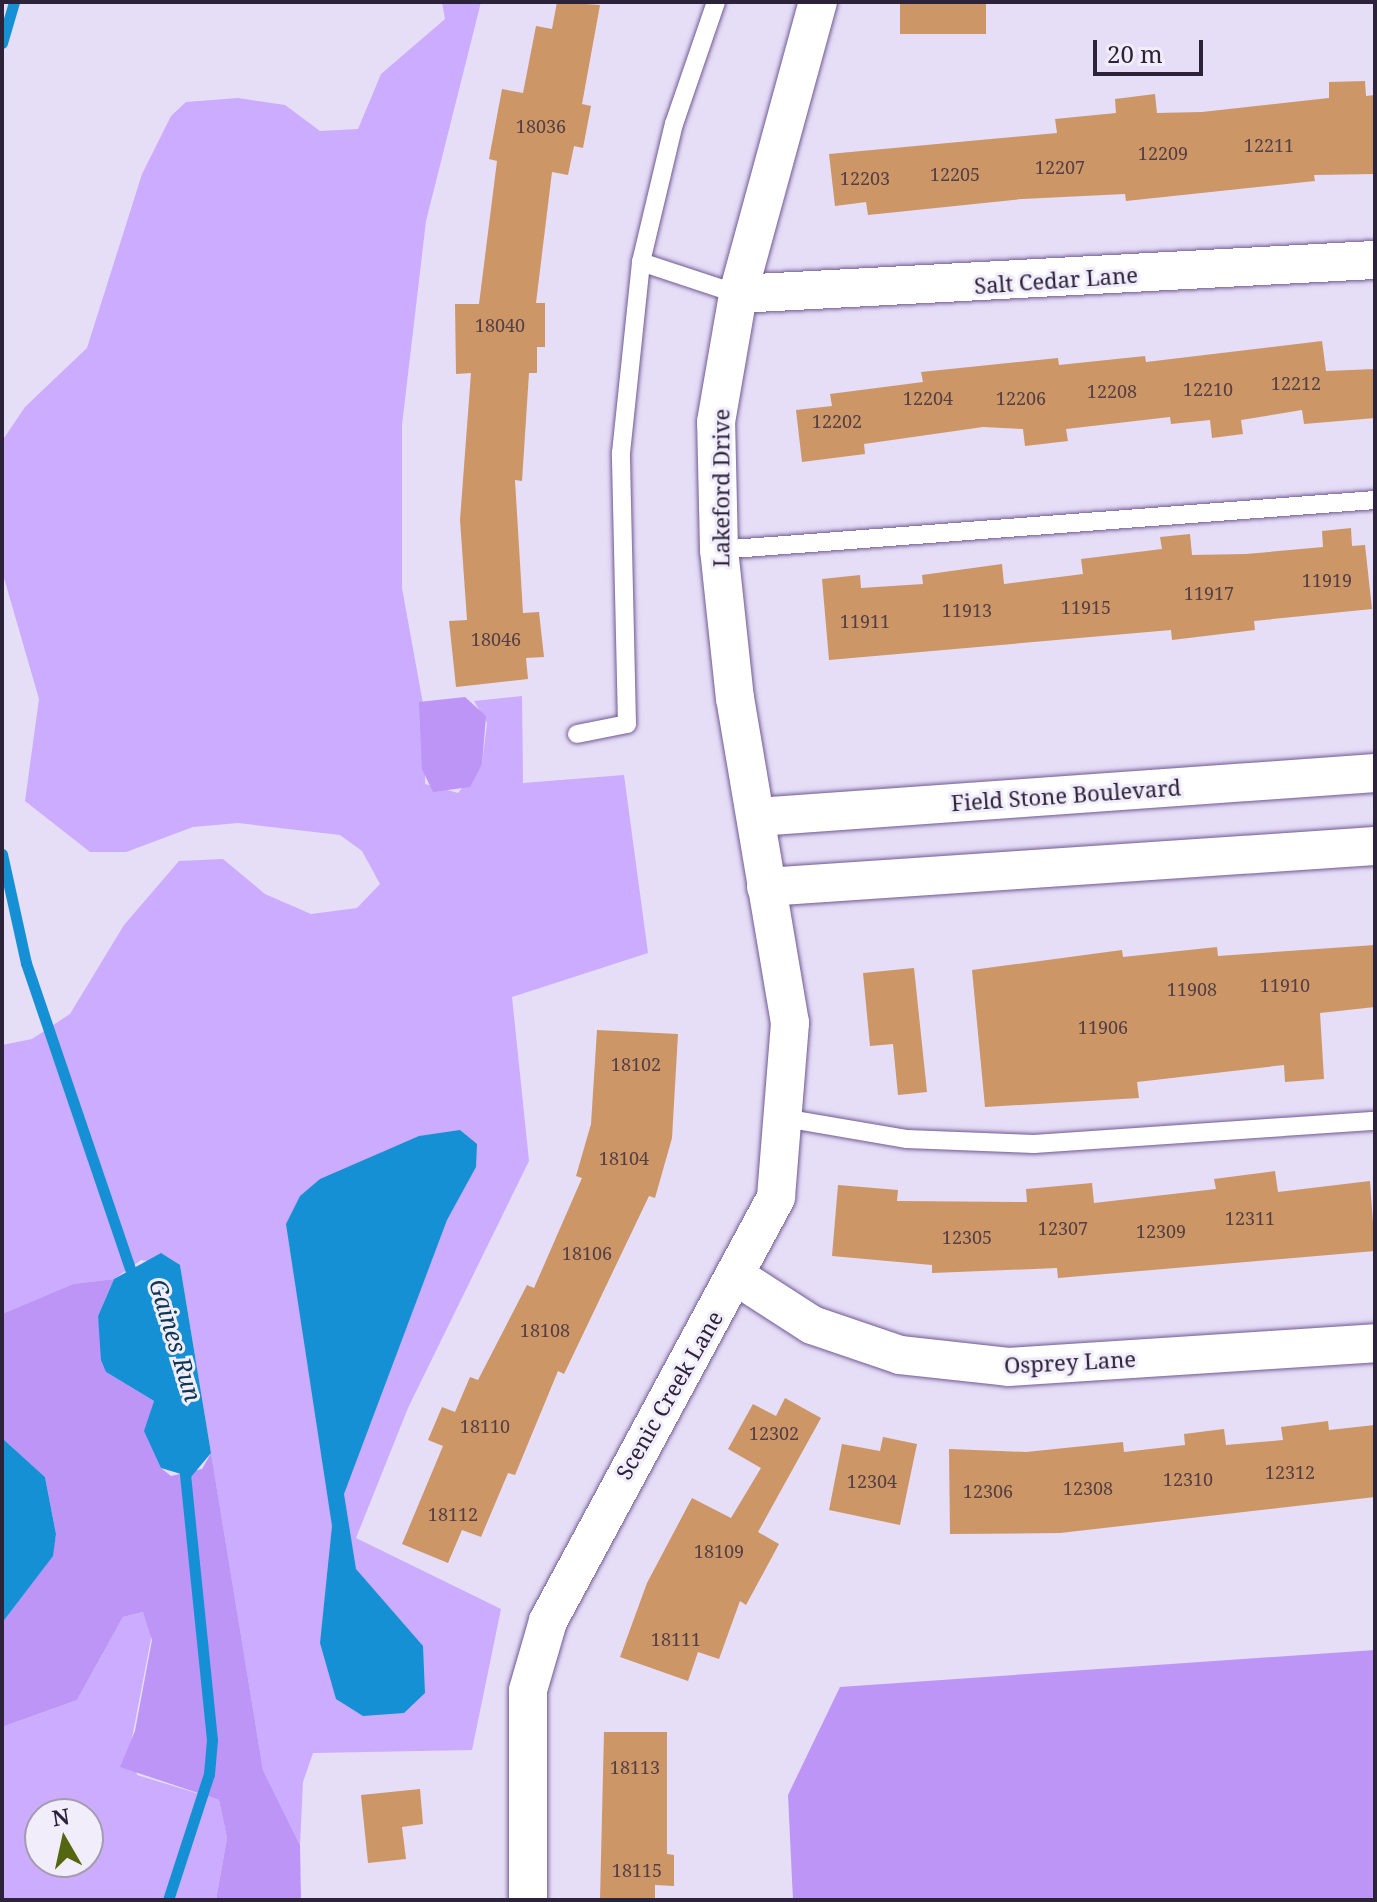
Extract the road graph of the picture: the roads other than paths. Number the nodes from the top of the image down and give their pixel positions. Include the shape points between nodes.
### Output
1 (716, 2) edge
2 (818, 2) edge
3 (1375, 260) edge
4 (641, 262) junction
5 (738, 294) junction
6 (1375, 500) edge
7 (719, 550) junction
8 (577, 734) dead end
9 (1375, 773) edge
10 (757, 817) junction
11 (1375, 846) edge
12 (766, 887) junction
13 (784, 1118) junction
14 (1375, 1121) edge
15 (736, 1276) junction
16 (1375, 1343) edge
17 (528, 1900) edge

1 - 4 lane via 674,124
2 - 5 street, Lakeford Drive
3 - 5 street, Salt Cedar Lane
4 - 5 lane
4 - 8 lane via 621,453 627,724
5 - 7 street, Lakeford Drive via 716,422
6 - 7 lane
7 - 10 street, Lakeford Drive
9 - 10 street, Field Stone Boulevard
10 - 12 street, Lakeford Drive
11 - 12 street
12 - 13 street, Scenic Creek Lane via 790,1023
13 - 14 lane via 907,1139 1034,1144
13 - 15 street, Scenic Creek Lane via 776,1197
15 - 16 street, Osprey Lane via 812,1325 900,1355 1008,1367
15 - 17 street, Scenic Creek Lane via 576,1558 548,1621 528,1690

